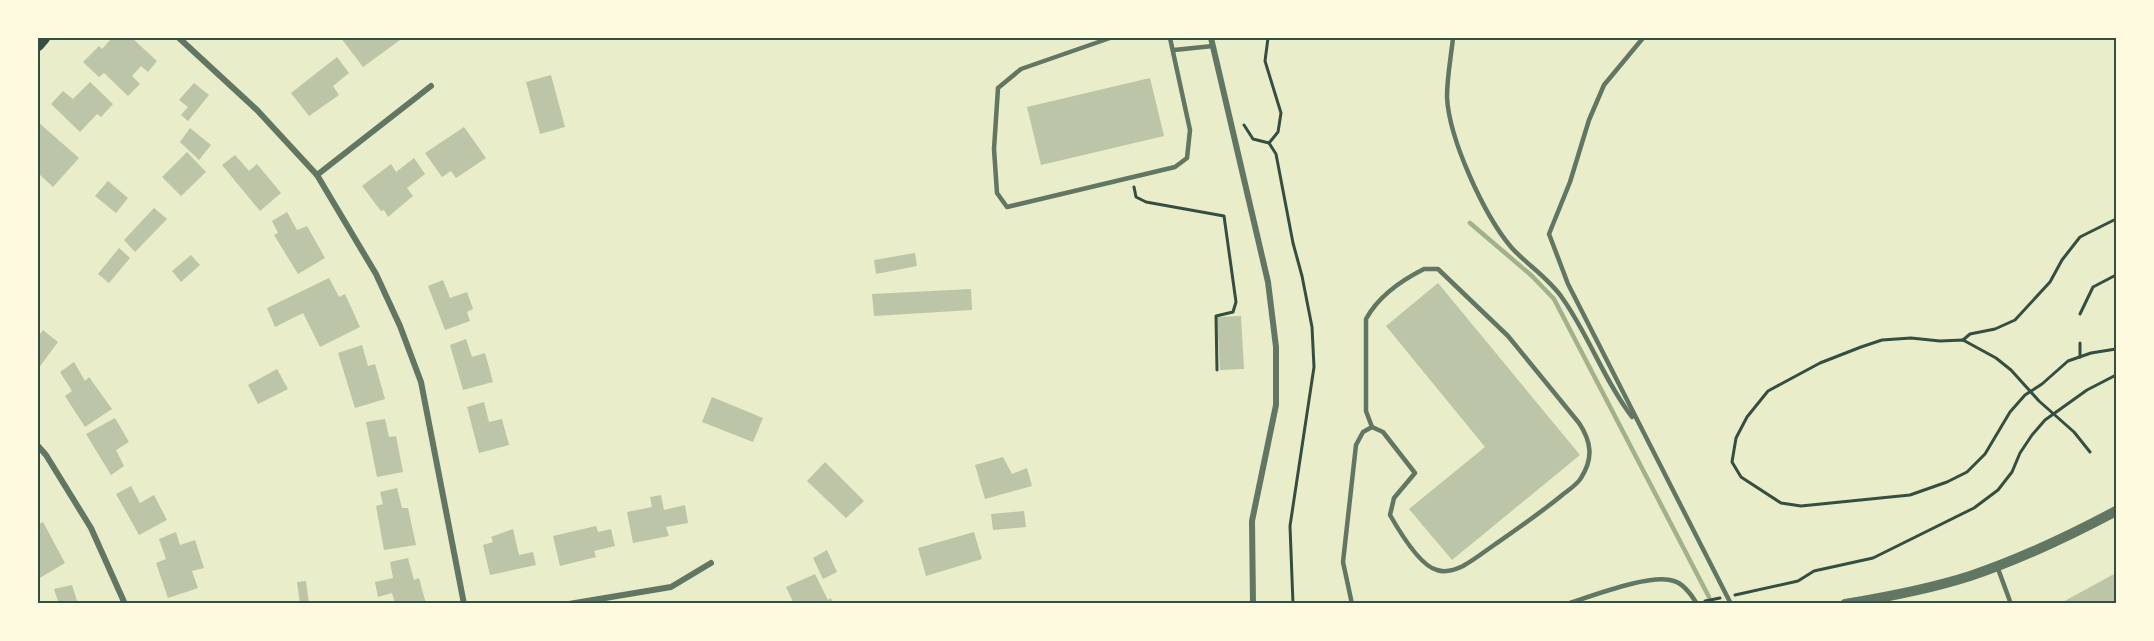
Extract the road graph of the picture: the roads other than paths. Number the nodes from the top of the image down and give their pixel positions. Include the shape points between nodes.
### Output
1 (44, 38) edge
2 (178, 38) edge
3 (1110, 38) edge
4 (1170, 38) edge
5 (1211, 38) edge
6 (1453, 38) edge
7 (1643, 38) edge
8 (38, 45) edge
9 (1213, 46) junction
10 (1174, 50) junction
11 (431, 86) dead end
12 (316, 174) junction
13 (1640, 426) junction
14 (1372, 427) junction
15 (38, 446) edge
16 (2116, 511) edge
17 (711, 563) dead end
18 (1997, 566) junction
19 (1880, 601) edge
20 (125, 603) edge
21 (464, 603) edge
22 (569, 603) edge
23 (1253, 603) edge
24 (1352, 603) edge
25 (1568, 603) edge
26 (1697, 603) edge
27 (1731, 603) edge
28 (1845, 603) edge
29 (2011, 603) edge

1 - 8 main road
2 - 12 street via 257,110
3 - 10 lane via 1021,69 998,88 994,149 997,193 1007,207 1175,167 1187,158 1190,130
4 - 10 lane
5 - 9 street
6 - 13 lane via 1447,97 1453,132 1479,195 1511,247 1560,295 1619,400
7 - 13 lane via 1604,85 1549,234 1568,284
9 - 10 lane
9 - 23 street via 1268,282 1276,347 1276,405 1252,521
11 - 12 street
12 - 21 street via 376,274 421,382
13 - 27 lane
14 - 14 lane via 1383,432 1415,473 1394,498 1390,515 1423,561 1435,570 1448,572 1541,512 1581,480 1591,449 1579,423 1508,336 1438,269 1424,269 1411,276 1374,305 1366,318 1366,411
14 - 24 lane via 1363,432 1356,445 1345,533 1343,562
15 - 20 street via 91,528
16 - 18 street via 2063,539
17 - 22 street via 671,587
18 - 19 street
18 - 29 lane
19 - 28 street
25 - 26 lane via 1657,578 1674,581 1687,589

